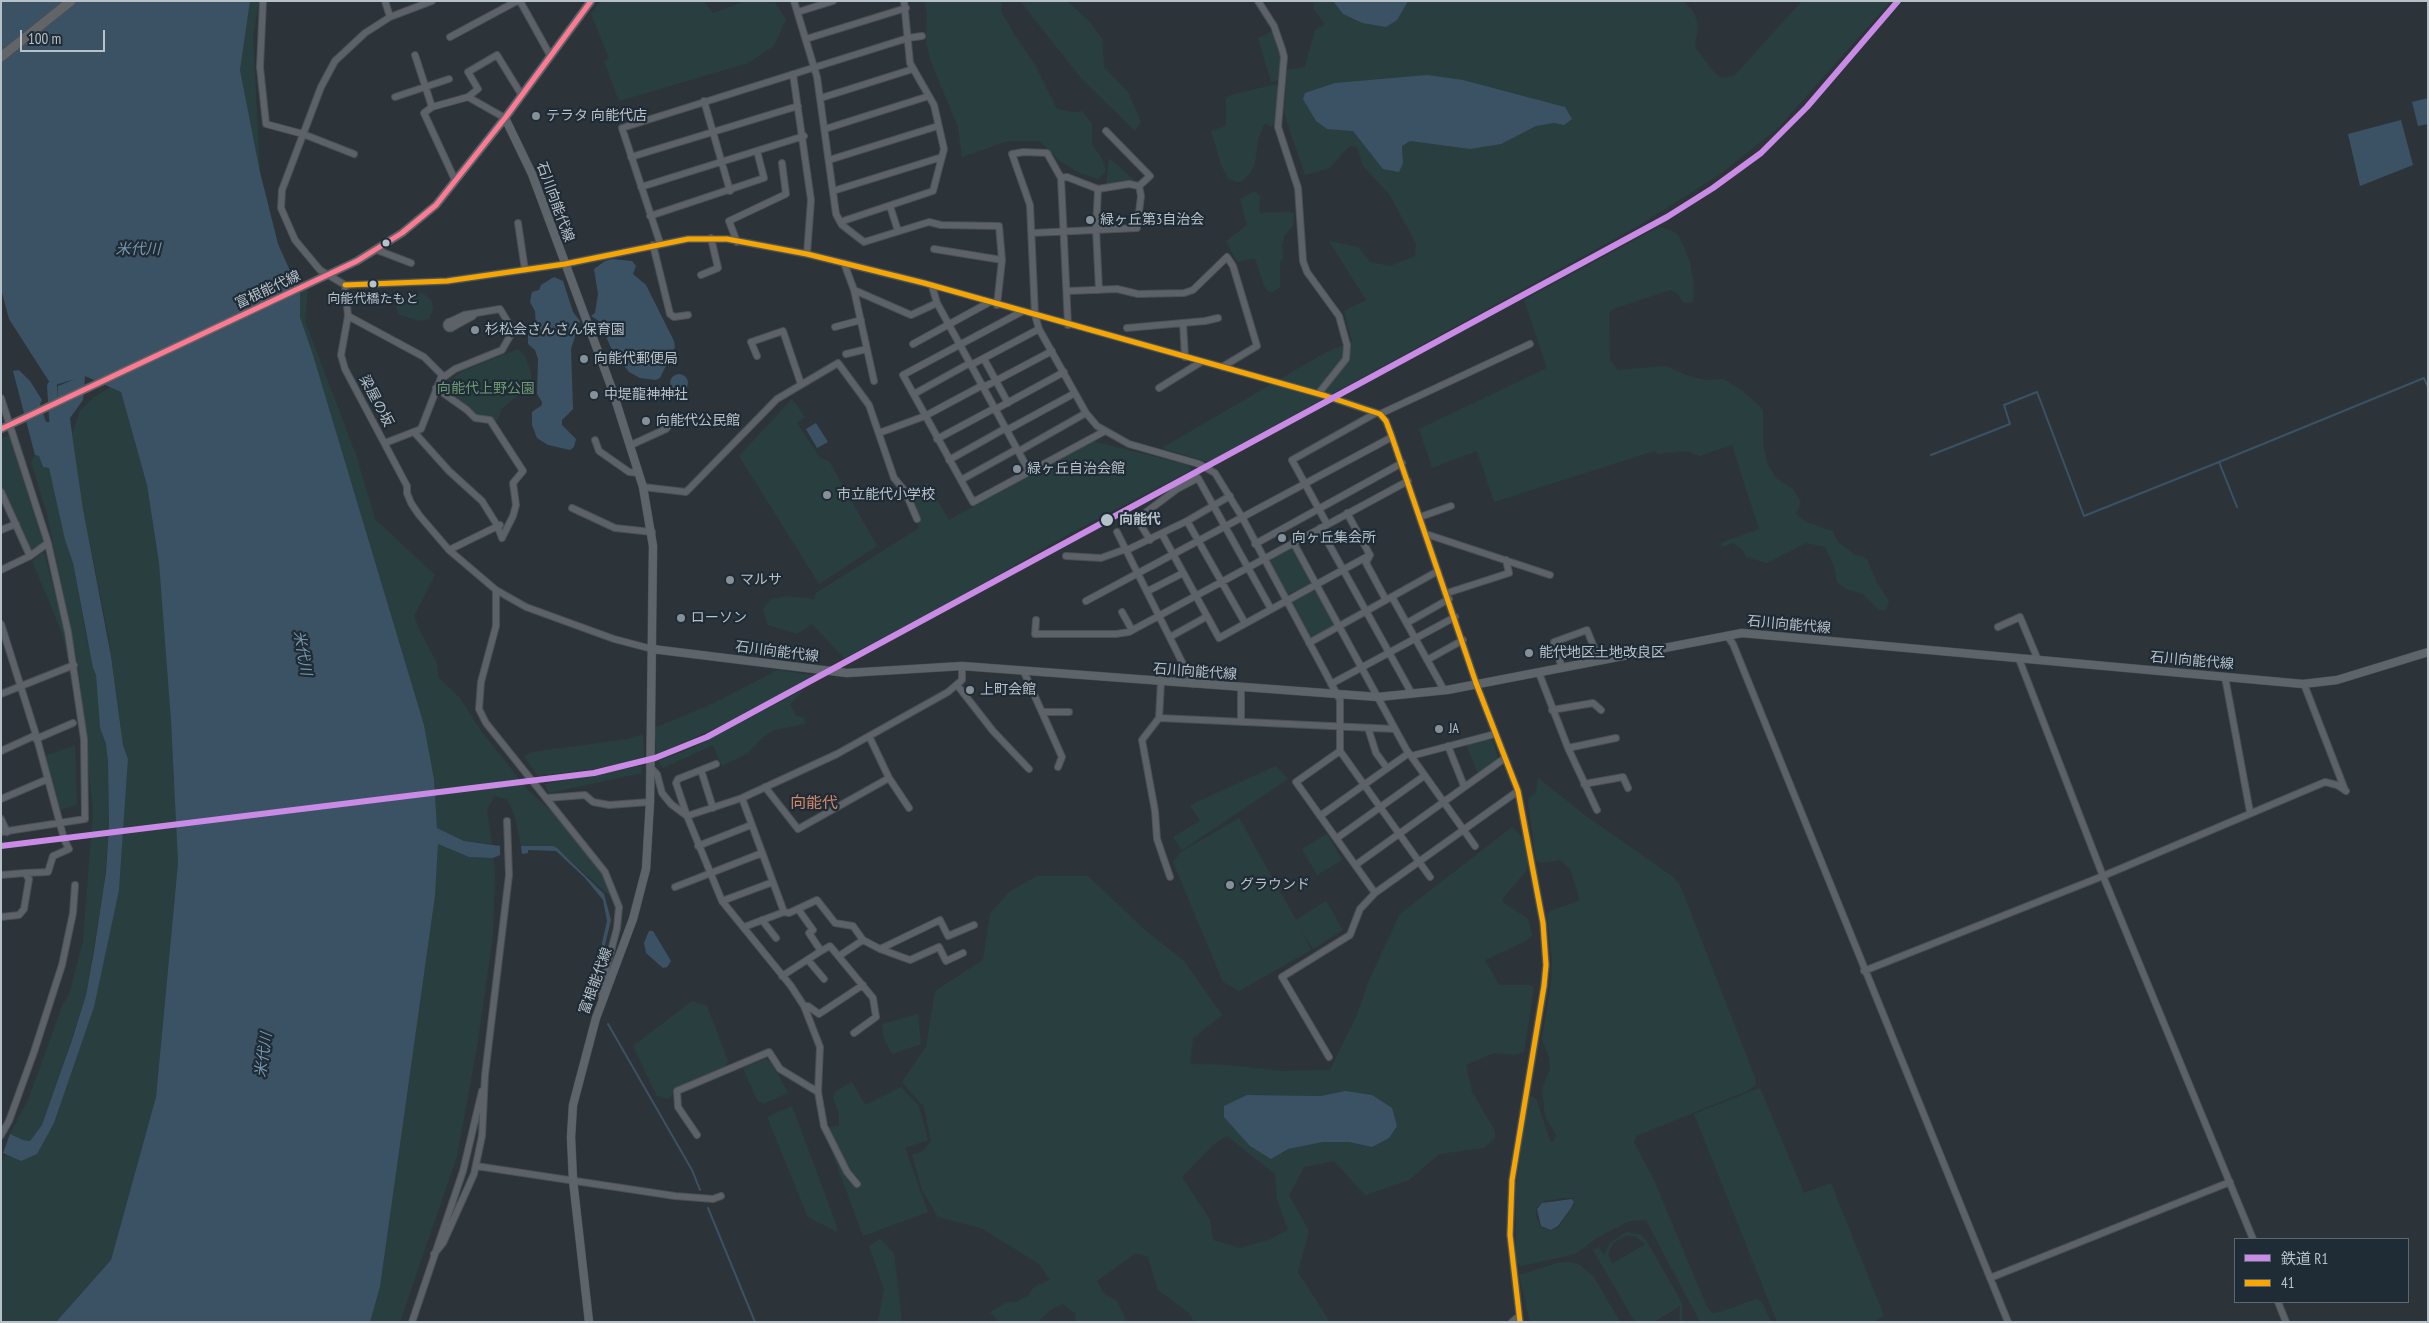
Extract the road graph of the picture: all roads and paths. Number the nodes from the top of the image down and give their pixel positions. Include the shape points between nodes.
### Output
1 (71, 1) edge
2 (263, 1) edge
3 (385, 1) edge
4 (432, 1) edge
5 (518, 1) edge
6 (591, 1) edge
7 (794, 1) edge
8 (833, 1) edge
9 (1258, 1) edge
10 (905, 4) edge
11 (798, 12) junction
12 (390, 17) junction
13 (922, 36) dead end
14 (450, 37) dead end
15 (908, 38) junction
16 (806, 39) junction
17 (415, 55) dead end
18 (550, 55) junction
19 (1, 57) edge
20 (815, 67) junction
21 (913, 69) junction
22 (793, 74) junction
23 (449, 79) dead end
24 (425, 86) junction
25 (521, 94) junction
26 (929, 96) junction
27 (394, 97) dead end
28 (468, 97) junction
29 (821, 98) junction
30 (704, 101) junction
31 (798, 106) junction
32 (432, 107) junction
33 (505, 118) junction
34 (938, 126) junction
35 (825, 129) junction
36 (1106, 131) dead end
37 (714, 132) junction
38 (303, 134) junction
39 (804, 136) junction
40 (757, 151) junction
41 (354, 154) dead end
42 (942, 157) junction
43 (631, 158) junction
44 (829, 160) junction
45 (722, 162) junction
46 (782, 163) dead end
47 (1061, 178) junction
48 (455, 180) junction
49 (1139, 186) junction
50 (641, 187) junction
51 (1098, 189) junction
52 (730, 191) junction
53 (833, 191) junction
54 (890, 206) junction
55 (650, 216) junction
56 (518, 222) dead end
57 (840, 222) junction
58 (1096, 229) junction
59 (898, 231) junction
60 (1063, 232) junction
61 (1032, 233) junction
62 (711, 238) junction
63 (738, 242) junction
64 (657, 244) junction
65 (934, 249) dead end
66 (377, 250) junction
67 (807, 254) junction
68 (1002, 260) junction
69 (411, 263) dead end
70 (565, 264) junction
71 (844, 264) junction
72 (525, 270) junction
73 (328, 275) junction
74 (701, 275) dead end
75 (345, 285) junction
76 (932, 286) junction
77 (854, 290) junction
78 (1100, 290) junction
79 (1068, 291) junction
80 (938, 303) junction
81 (988, 303) junction
82 (997, 305) junction
83 (1023, 311) junction
84 (688, 315) dead end
85 (1035, 315) junction
86 (348, 316) junction
87 (1218, 318) dead end
88 (861, 320) junction
89 (1183, 323) junction
90 (949, 324) junction
91 (451, 325) dead end
92 (1068, 325) junction
93 (835, 327) dead end
94 (1127, 328) dead end
95 (1039, 329) junction
96 (913, 344) dead end
97 (961, 344) junction
98 (1530, 344) dead end
99 (867, 349) junction
100 (1052, 350) junction
101 (846, 354) dead end
102 (757, 356) dead end
103 (1185, 358) junction
104 (984, 359) junction
105 (1200, 362) junction
106 (971, 364) junction
107 (1222, 368) junction
108 (1064, 372) junction
109 (441, 379) junction
110 (996, 380) junction
111 (874, 381) dead end
112 (801, 384) junction
113 (983, 386) junction
114 (436, 388) junction
115 (1159, 388) dead end
116 (1074, 393) junction
117 (914, 394) junction
118 (1318, 394) junction
119 (1, 398) edge
120 (1008, 403) junction
121 (996, 408) junction
122 (1086, 414) junction
123 (1378, 414) junction
124 (925, 416) junction
125 (673, 420) dead end
126 (14, 423) junction
127 (1, 429) edge
128 (1007, 429) junction
129 (1105, 431) junction
130 (414, 432) junction
131 (879, 433) junction
132 (1392, 437) junction
133 (938, 439) junction
134 (595, 440) dead end
135 (385, 443) junction
136 (631, 445) junction
137 (1018, 450) junction
138 (949, 460) junction
139 (1402, 463) junction
140 (1029, 471) junction
141 (639, 473) junction
142 (961, 480) junction
143 (1408, 481) junction
144 (1306, 484) junction
145 (643, 487) junction
146 (1, 492) edge
147 (1230, 496) junction
148 (1214, 506) junction
149 (1451, 506) dead end
150 (572, 508) dead end
151 (1319, 509) junction
152 (1347, 513) junction
153 (1242, 517) junction
154 (1420, 517) junction
155 (917, 519) dead end
156 (1188, 521) junction
157 (16, 524) junction
158 (509, 524) junction
159 (1327, 524) junction
160 (497, 525) junction
161 (1225, 527) junction
162 (1320, 528) junction
163 (1, 530) edge
164 (652, 532) junction
165 (1117, 532) dead end
166 (1162, 534) junction
167 (1426, 534) junction
168 (1150, 540) junction
169 (1199, 541) junction
170 (1293, 542) junction
171 (48, 543) junction
172 (1255, 544) junction
173 (449, 550) junction
174 (1127, 550) junction
175 (1174, 555) junction
176 (1370, 555) junction
177 (30, 556) junction
178 (1066, 556) dead end
179 (1101, 558) junction
180 (1263, 558) junction
181 (1506, 560) junction
182 (1095, 564) dead end
183 (1247, 568) junction
184 (1, 570) edge
185 (1342, 570) junction
186 (1438, 571) junction
187 (1139, 573) junction
188 (1183, 573) junction
189 (1550, 575) dead end
190 (1222, 582) junction
191 (1316, 584) junction
192 (496, 590) junction
193 (1148, 592) junction
194 (1196, 596) junction
195 (1448, 596) junction
196 (1389, 599) junction
197 (1286, 601) junction
198 (1086, 602) dead end
199 (1271, 609) junction
200 (1122, 612) dead end
201 (1365, 612) junction
202 (1160, 615) junction
203 (1206, 617) junction
204 (1455, 617) junction
205 (1036, 620) dead end
206 (1407, 623) junction
207 (1, 624) edge
208 (1245, 624) junction
209 (1340, 625) junction
210 (1998, 627) dead end
211 (1132, 630) junction
212 (1727, 636) junction
213 (1170, 637) junction
214 (1416, 639) junction
215 (1463, 640) junction
216 (1309, 643) junction
217 (652, 649) junction
218 (2428, 652) edge
219 (1389, 654) junction
220 (2019, 659) junction
221 (1428, 660) junction
222 (1599, 660) junction
223 (2038, 660) junction
224 (74, 665) junction
225 (962, 666) junction
226 (1362, 668) junction
227 (1562, 668) junction
228 (1024, 672) junction
229 (1539, 673) junction
230 (2225, 677) junction
231 (1161, 682) junction
232 (1476, 682) junction
233 (1193, 684) junction
234 (1331, 684) junction
235 (2304, 684) junction
236 (957, 685) junction
237 (20, 687) junction
238 (1241, 688) junction
239 (1444, 690) junction
240 (1, 694) edge
241 (1336, 694) junction
242 (1412, 694) junction
243 (1378, 697) junction
244 (1552, 710) junction
245 (1602, 710) dead end
246 (1042, 712) junction
247 (1069, 712) dead end
248 (1159, 718) junction
249 (1241, 721) junction
250 (73, 723) dead end
251 (1339, 726) junction
252 (1368, 728) junction
253 (1394, 729) junction
254 (1496, 734) junction
255 (869, 736) junction
256 (36, 737) junction
257 (1616, 738) dead end
258 (1448, 746) junction
259 (1568, 748) junction
260 (1, 751) edge
261 (1340, 751) junction
262 (1410, 755) junction
263 (1505, 758) junction
264 (716, 764) dead end
265 (650, 767) junction
266 (1058, 767) dead end
267 (1387, 768) junction
268 (1029, 769) dead end
269 (701, 770) junction
270 (1424, 776) junction
271 (889, 778) junction
272 (48, 779) junction
273 (1364, 784) junction
274 (1584, 784) junction
275 (1464, 786) junction
276 (765, 788) junction
277 (1628, 788) dead end
278 (1518, 791) junction
279 (547, 798) junction
280 (742, 798) junction
281 (1, 799) edge
282 (1443, 801) junction
283 (650, 802) junction
284 (1381, 807) junction
285 (713, 808) junction
286 (909, 808) dead end
287 (1596, 810) dead end
288 (2250, 812) junction
289 (687, 816) junction
290 (1320, 816) junction
291 (1, 819) edge
292 (507, 821) dead end
293 (60, 823) junction
294 (751, 825) junction
295 (1463, 830) junction
296 (4, 832) edge
297 (1400, 832) junction
298 (1337, 838) junction
299 (698, 846) junction
300 (1475, 846) dead end
301 (762, 853) junction
302 (1420, 861) junction
303 (1357, 864) junction
304 (25, 873) junction
305 (710, 873) junction
306 (1, 875) edge
307 (2103, 876) junction
308 (1170, 877) dead end
309 (1430, 877) dead end
310 (773, 882) junction
311 (75, 885) dead end
312 (675, 886) dead end
313 (1375, 892) junction
314 (722, 901) junction
315 (798, 909) junction
316 (784, 912) junction
317 (1, 917) edge
318 (762, 920) junction
319 (974, 925) dead end
320 (744, 927) junction
321 (776, 938) dead end
322 (863, 940) junction
323 (880, 949) junction
324 (822, 951) junction
325 (963, 953) dead end
326 (840, 956) junction
327 (808, 960) junction
328 (1864, 970) junction
329 (782, 976) junction
330 (824, 979) dead end
331 (863, 985) junction
332 (602, 1001) junction
333 (804, 1006) junction
334 (854, 1033) dead end
335 (1330, 1057) dead end
336 (486, 1075) junction
337 (818, 1092) junction
338 (1, 1135) edge
339 (697, 1135) dead end
340 (476, 1166) junction
341 (573, 1180) junction
342 (2230, 1182) junction
343 (857, 1184) dead end
344 (721, 1196) dead end
345 (2253, 1238) edge
346 (434, 1254) junction
347 (1990, 1278) junction
348 (2278, 1303) edge
349 (1519, 1319) edge
350 (412, 1322) edge
351 (589, 1322) edge
352 (1512, 1322) edge
353 (2008, 1322) edge
354 (2286, 1322) edge

1 - 19 highway
2 - 38 street via 260,67 266,124
3 - 12 street
4 - 12 street
5 - 14 street
5 - 18 street
6 - 18 main road
7 - 11 street
8 - 11 street
9 - 118 street via 1274,26 1284,57 1278,127 1298,188 1303,261 1307,272 1339,316 1347,345 1346,359
10 - 15 street
10 - 16 street
11 - 16 street
12 - 38 street via 365,33 335,61
13 - 15 street
15 - 20 street
15 - 21 street
16 - 20 street
17 - 24 street
18 - 25 main road
20 - 22 street
20 - 29 street
21 - 26 street
21 - 29 street
22 - 30 street
22 - 31 street
23 - 24 street
24 - 27 street
24 - 32 street
25 - 28 street via 497,55 468,72 478,89
25 - 33 main road
26 - 34 street
26 - 35 street
28 - 32 street
28 - 33 street
29 - 35 street
30 - 37 street
30 - 43 street via 622,128
31 - 37 street
31 - 39 street
32 - 48 street via 424,113
33 - 48 main road, 富根能代線
33 - 70 main road, 石川向能代線 via 527,162
34 - 42 street via 944,149
34 - 44 street
35 - 44 street
36 - 49 street via 1150,176
37 - 43 street
37 - 45 street
38 - 41 street
38 - 73 street via 282,190 281,208 295,240
39 - 40 street
39 - 67 street via 811,200
40 - 45 street
40 - 52 street via 764,178
42 - 53 street
42 - 54 street via 931,192
43 - 50 street
44 - 53 street
45 - 50 street
45 - 52 street
46 - 63 street via 786,194 729,221
47 - 51 street via 1067,177
47 - 60 street
47 - 61 street via 1047,153 1012,154 1030,205
48 - 66 main road, 富根能代線 via 436,205
49 - 51 street via 1129,184
49 - 58 street via 1142,196 1137,228
50 - 55 street
51 - 58 street
52 - 55 street
53 - 57 street
54 - 57 street
54 - 59 street
55 - 64 street
56 - 72 street
57 - 59 street via 864,242
58 - 60 street
58 - 78 street
59 - 68 street via 929,222 999,226
60 - 61 street
60 - 79 street
61 - 85 street
62 - 63 street
62 - 64 street
62 - 74 street via 718,268
63 - 67 street
64 - 70 street
64 - 84 street via 670,314 674,317
65 - 68 street
66 - 69 street
66 - 73 main road, 富根能代線
67 - 71 street
68 - 82 street
70 - 72 street
70 - 136 main road, 石川向能代線
71 - 76 street
71 - 77 street
72 - 75 street via 447,282
73 - 75 street
73 - 126 main road, 富根能代線
75 - 86 street, 梁屋の坂
76 - 80 street
76 - 81 street
77 - 80 street via 911,316
77 - 88 street
78 - 79 street
78 - 107 street via 1138,294 1184,293 1193,290 1228,258 1256,346
79 - 92 street
80 - 90 street
81 - 82 street
81 - 90 street
82 - 83 street
83 - 85 street
83 - 97 street
85 - 92 street
85 - 95 street
86 - 109 street via 424,357 439,370
86 - 135 street, 梁屋の坂 via 341,355 354,389
87 - 89 street
88 - 93 street
88 - 99 street
89 - 94 street
89 - 103 street
90 - 96 street
90 - 97 street
91 - 109 street via 500,310 511,330 506,346 497,353 455,369
92 - 103 street
95 - 100 street
95 - 104 street
97 - 106 street
97 - 117 street via 903,375
98 - 123 street
99 - 101 street
99 - 111 street
100 - 108 street
100 - 110 street
102 - 112 street via 751,342 783,331
103 - 105 street
104 - 106 street
104 - 110 street
105 - 107 street
105 - 115 street
106 - 113 street
106 - 117 street
107 - 118 street
108 - 116 street
108 - 120 street
109 - 114 street
110 - 113 street
110 - 120 street
112 - 131 street via 838,363 869,405
112 - 145 street via 764,409 686,492
113 - 121 street
113 - 124 street
114 - 130 street via 421,429
114 - 158 street via 475,418 490,420 523,471 513,484 516,505
116 - 122 street
116 - 128 street
117 - 124 street
118 - 123 street
119 - 126 street
120 - 121 street
121 - 128 street
121 - 133 street
122 - 129 street
122 - 137 street
123 - 132 street via 1386,421
123 - 144 street via 1292,460
124 - 131 street
124 - 133 street
125 - 136 street via 666,429
126 - 127 main road, 富根能代線
126 - 171 street
128 - 137 street
128 - 138 street
129 - 140 street
129 - 147 street via 1129,444 1206,467 1215,473
130 - 135 street
130 - 160 street via 482,501
131 - 155 street via 894,478 905,491
132 - 139 street
132 - 144 street
133 - 138 street
134 - 141 street via 599,451 629,472
135 - 173 street, 梁屋の坂 via 419,515
136 - 141 main road, 石川向能代線
137 - 140 street
137 - 142 street
138 - 142 street
139 - 143 street
139 - 151 street
140 - 142 street via 973,502
141 - 145 main road, 石川向能代線
143 - 152 street
143 - 154 street
144 - 151 street
144 - 153 street
145 - 164 main road, 石川向能代線
146 - 157 street
147 - 148 street
147 - 153 street
148 - 156 street
148 - 161 street
148 - 168 street via 1198,478 1177,489 1137,519
149 - 154 street
150 - 164 street via 615,528
151 - 159 street
151 - 172 street
152 - 159 street
152 - 176 street
153 - 161 street
153 - 172 street
154 - 167 street
156 - 166 street
156 - 169 street
157 - 163 street
157 - 177 street
158 - 160 street
158 - 160 street via 502,538
159 - 162 street
160 - 173 street
161 - 169 street
161 - 183 street
162 - 170 street
162 - 185 street
164 - 217 main road, 石川向能代線
165 - 174 street
166 - 168 street
166 - 175 street
167 - 181 street
167 - 186 street
168 - 174 street
169 - 175 street
169 - 190 street
170 - 180 street
170 - 191 street
171 - 177 street
171 - 224 street
172 - 180 street
173 - 192 street, 梁屋の坂
174 - 179 street
174 - 187 street
175 - 187 street
175 - 188 street
176 - 185 street
176 - 196 street via 1366,563
177 - 184 street
178 - 179 street
179 - 182 street
180 - 183 street
180 - 197 street
181 - 189 street
181 - 195 street via 1509,573
183 - 190 street
183 - 199 street
185 - 191 street
185 - 201 street
186 - 195 street
186 - 196 street
187 - 193 street
187 - 198 street
188 - 193 street
188 - 194 street
190 - 194 street
190 - 208 street
191 - 197 street
191 - 209 street
192 - 217 street, 梁屋の坂 via 526,607 614,639
192 - 279 street via 496,626 480,682 479,709 486,723
193 - 202 street
194 - 202 street
194 - 203 street
195 - 204 street
195 - 206 street
196 - 201 street
196 - 206 street
197 - 199 street
197 - 216 street
199 - 208 street
200 - 211 street
201 - 209 street
201 - 219 street
202 - 211 street
202 - 213 street
203 - 208 street via 1219,638
203 - 213 street
204 - 214 street
204 - 215 street
205 - 211 street via 1035,634 1116,634
206 - 214 street
207 - 237 street
209 - 216 street
209 - 226 street
210 - 223 street via 2020,618
212 - 220 main road, 石川向能代線 via 1742,633 1771,635
212 - 222 main road, 石川向能代線
212 - 328 street via 1733,644
213 - 233 street
214 - 219 street
214 - 221 street
215 - 221 street
215 - 232 street
216 - 234 street
217 - 225 main road, 石川向能代線 via 847,673
217 - 265 main road, 富根能代線
218 - 235 main road, 石川向能代線 via 2337,680
219 - 226 street
219 - 242 street
220 - 223 main road, 石川向能代線
220 - 307 street
221 - 239 street
222 - 227 main road, 石川向能代線
222 - 227 street via 1587,630 1554,642
223 - 230 main road, 石川向能代線
224 - 237 street
224 - 293 street via 84,738 85,819
225 - 228 main road, 石川向能代線
225 - 236 street via 962,680
226 - 234 street
226 - 243 street
227 - 229 main road, 石川向能代線
228 - 231 main road, 石川向能代線
228 - 246 street
229 - 232 main road, 石川向能代線
229 - 244 street
230 - 235 main road, 石川向能代線
230 - 288 street
231 - 233 main road, 石川向能代線
231 - 248 street
232 - 239 main road, 石川向能代線
232 - 254 street
233 - 238 main road, 石川向能代線
234 - 241 street
235 - 288 street via 2346,791 2325,782
236 - 255 street
236 - 268 street via 993,731
237 - 240 street
237 - 256 street
238 - 241 main road, 石川向能代線
238 - 249 street
239 - 242 main road, 石川向能代線
241 - 243 main road, 石川向能代線
241 - 251 street via 1340,700
242 - 243 main road, 石川向能代線
243 - 253 street
244 - 245 street via 1593,703
244 - 259 street
246 - 247 street
246 - 266 street via 1062,757
248 - 249 street
248 - 308 street via 1142,740 1157,839
249 - 251 street
250 - 256 street
251 - 252 street
251 - 261 street
252 - 253 street
252 - 267 street via 1376,753
253 - 262 street
254 - 258 street
254 - 263 street
255 - 271 street
255 - 276 street
256 - 260 street
256 - 272 street
257 - 259 street
258 - 262 street
258 - 275 street
259 - 274 street
261 - 273 street
261 - 290 street via 1296,782
262 - 267 street
262 - 270 street
263 - 275 street
263 - 278 street
264 - 269 street
265 - 283 main road, 富根能代線
265 - 289 street via 657,774 662,793
267 - 273 street
269 - 285 street
269 - 289 street via 678,779 676,783
270 - 282 street
270 - 284 street
271 - 276 street via 798,830
271 - 286 street
272 - 281 street
272 - 293 street
273 - 284 street
273 - 290 street
274 - 277 street via 1623,777
274 - 287 street
275 - 282 street
276 - 280 street
278 - 295 street
278 - 349 street via 1543,923 1546,964 1512,1180 1510,1235
279 - 283 street via 585,795 593,802 609,805
279 - 332 street via 605,872 618,907 617,928 603,982
280 - 285 street
280 - 294 street
282 - 295 street
282 - 297 street
283 - 332 main road, 富根能代線 via 642,892
284 - 297 street
284 - 298 street
285 - 289 street
288 - 307 street
289 - 299 street
290 - 298 street
291 - 296 street
292 - 336 street via 509,862
293 - 296 street
293 - 304 street via 69,849 53,856 48,872
294 - 299 street
294 - 301 street
295 - 300 street
295 - 302 street
297 - 302 street
297 - 303 street
298 - 303 street
299 - 305 street
301 - 305 street
301 - 310 street
302 - 309 street
302 - 313 street
303 - 313 street
304 - 306 street
304 - 317 street via 29,879 24,909 19,915
305 - 312 street
305 - 314 street
307 - 328 street
307 - 342 street
310 - 314 street
310 - 316 street
311 - 338 street via 73,914 62,965 34,1052
313 - 335 street via 1360,909 1350,935 1282,976
314 - 320 street
315 - 316 street
315 - 322 street via 817,900 835,923 853,926
315 - 324 street via 813,930 809,933
316 - 318 street
318 - 320 street
318 - 321 street
319 - 323 street via 948,936 940,920
320 - 329 street
322 - 323 street
322 - 326 street
323 - 325 street via 910,960 939,946 946,961
324 - 326 street via 830,946
324 - 327 street
326 - 331 street
327 - 329 street
327 - 330 street
328 - 347 street
329 - 333 street
331 - 333 street via 819,1014
331 - 334 street via 873,998 876,1017
332 - 341 main road, 富根能代線 via 573,1105
333 - 337 street via 820,1047
336 - 340 street via 482,1136
336 - 346 street via 463,1171
337 - 339 street via 780,1070 769,1052 677,1091 678,1107
337 - 343 street via 824,1126 847,1172
340 - 341 street
340 - 346 street via 447,1234
341 - 344 street via 675,1196 713,1199
341 - 351 main road, 富根能代線
342 - 345 street
342 - 347 street
346 - 350 street
347 - 353 street
348 - 354 street
349 - 352 street

